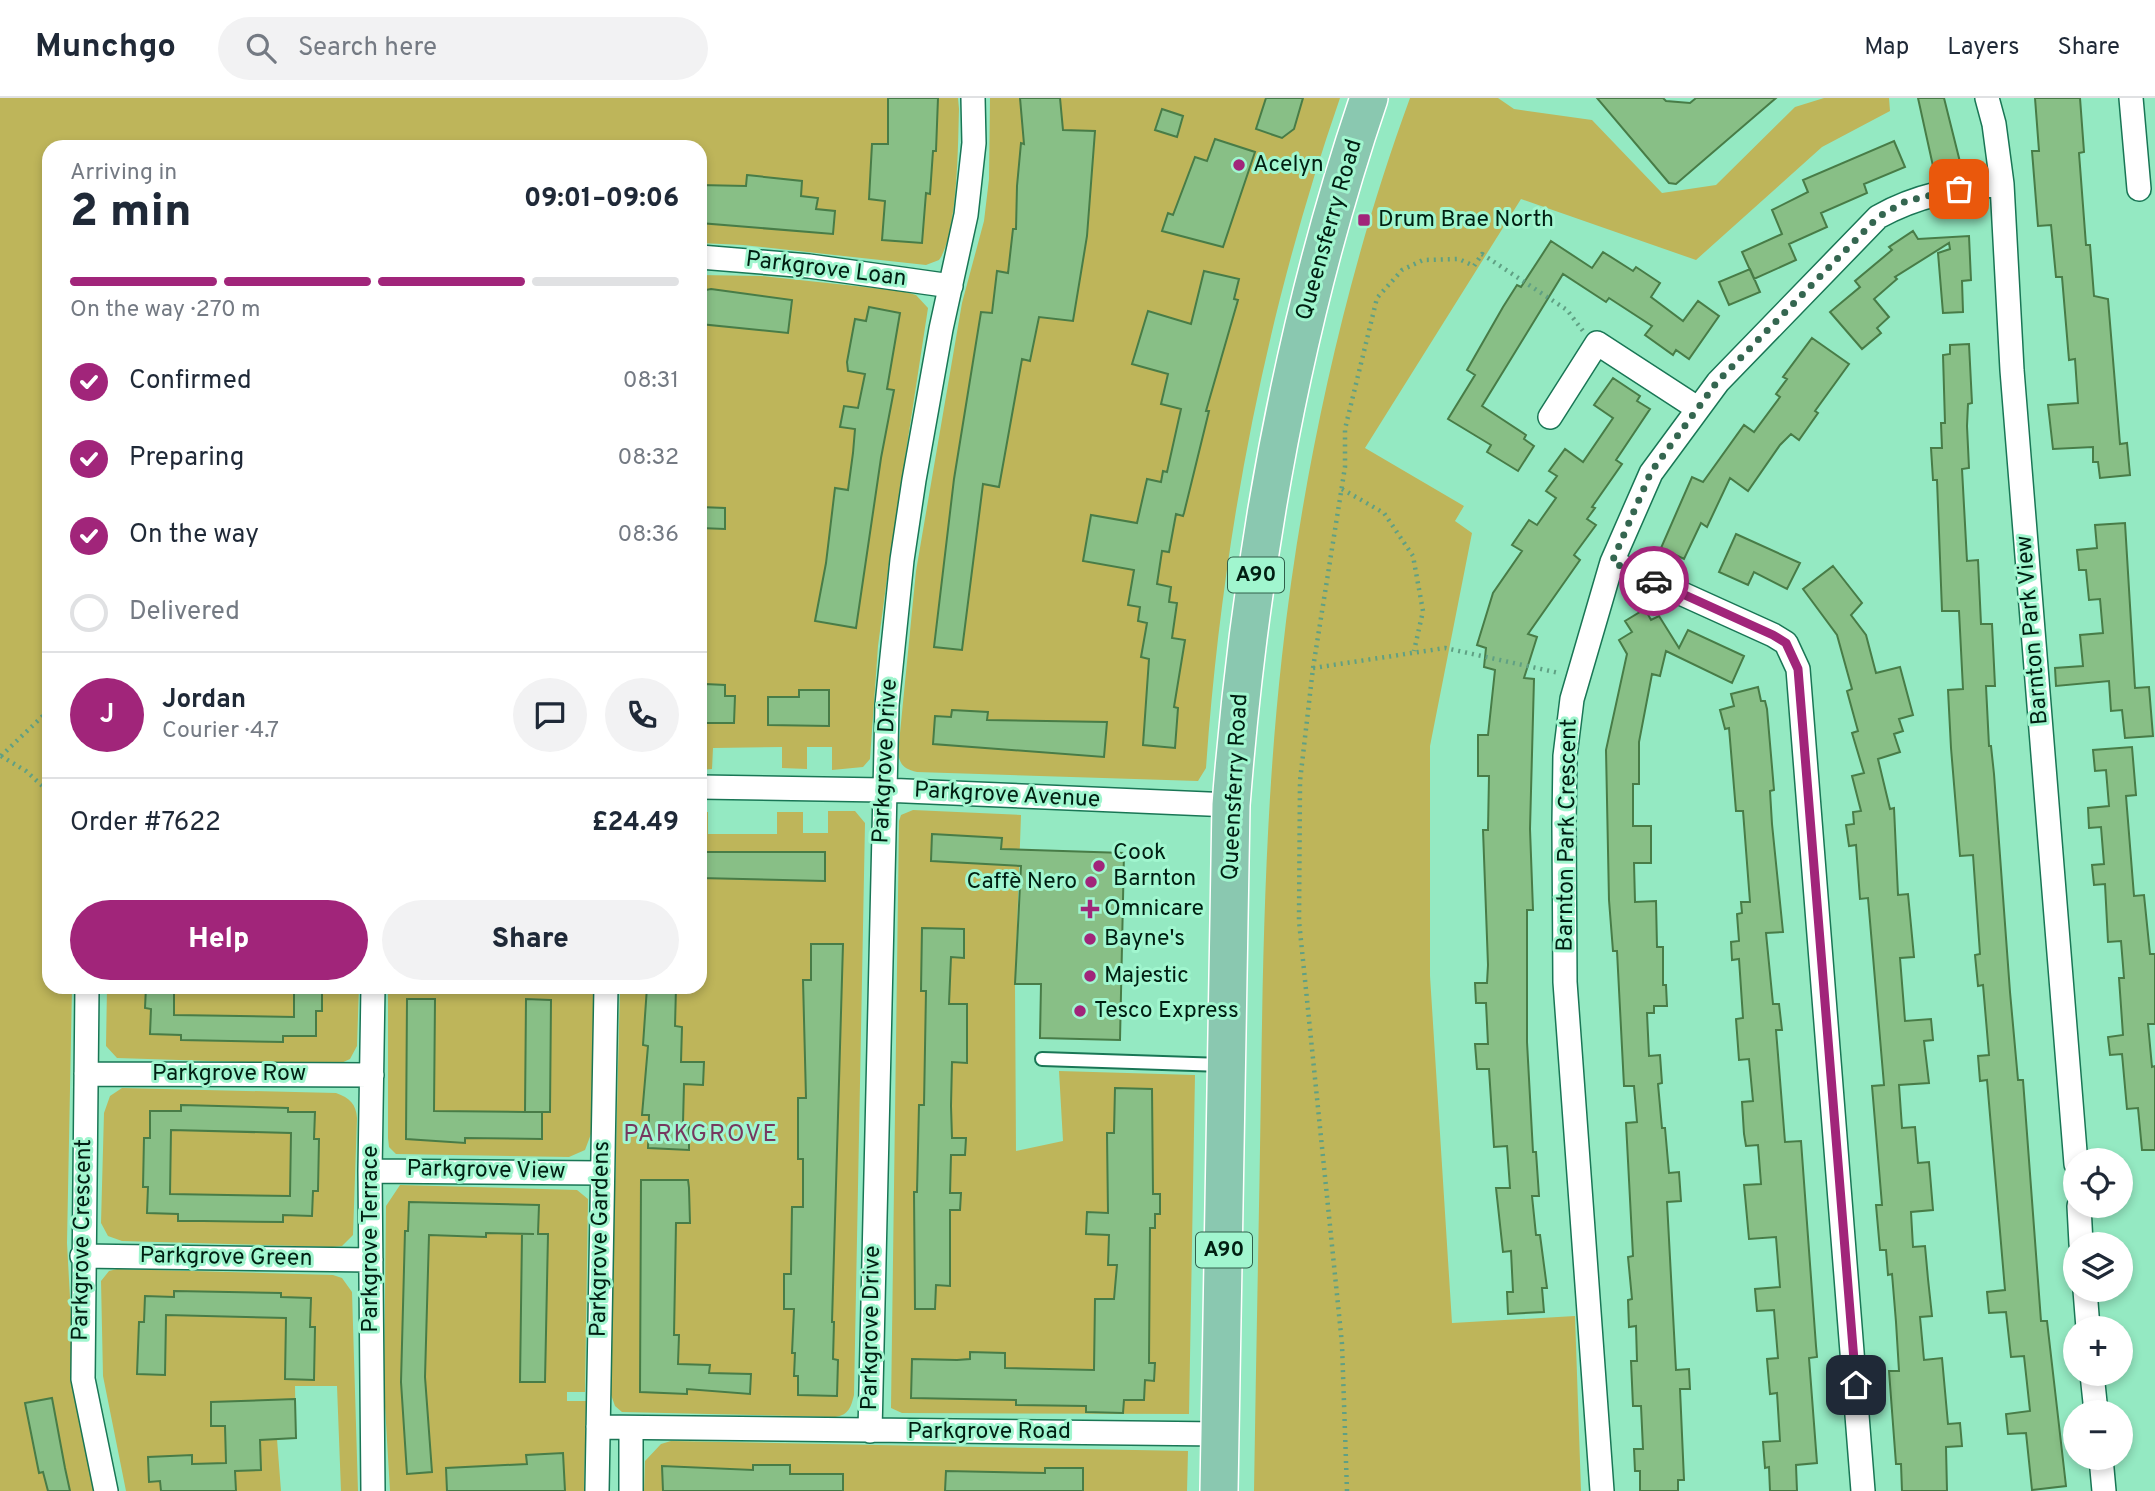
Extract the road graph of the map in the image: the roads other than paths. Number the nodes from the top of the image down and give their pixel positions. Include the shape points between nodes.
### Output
1 (973, 98) edge
2 (1368, 98) edge
3 (1987, 98) edge
4 (2131, 98) edge
5 (2002, 184) junction
6 (2139, 189) dead end
7 (707, 258) edge
8 (951, 286) junction
9 (1697, 408) junction
10 (1550, 417) dead end
11 (1612, 562) junction
12 (707, 788) edge
13 (883, 790) junction
14 (1231, 805) junction
15 (87, 994) edge
16 (373, 994) edge
17 (606, 994) edge
18 (1042, 1059) dead end
19 (1228, 1065) junction
20 (86, 1074) junction
21 (372, 1075) junction
22 (2075, 1148) edge
23 (369, 1171) junction
24 (602, 1173) junction
25 (82, 1256) junction
26 (371, 1260) junction
27 (598, 1427) junction
28 (631, 1428) junction
29 (870, 1431) junction
30 (1221, 1434) junction
31 (2102, 1470) edge
32 (1602, 1482) edge
33 (106, 1491) edge
34 (373, 1491) edge
35 (597, 1491) edge
36 (631, 1491) edge
37 (1219, 1491) edge
38 (1582, 1491) edge
39 (1863, 1491) edge
40 (2104, 1491) edge

1 - 8 street, Parkgrove Drive via 971,179
2 - 14 main road, Queensferry Road / A90 via 1310,290 1286,396 1249,625
3 - 5 street, Barnton Park View
4 - 6 street
5 - 9 street, Barnton Park Crescent via 1935,193 1906,201 1878,217
5 - 22 street, Barnton Park View via 2012,370
7 - 8 street, Parkgrove Loan
8 - 13 street, Parkgrove Drive via 902,560
9 - 10 street via 1601,337
9 - 11 street, Barnton Park Crescent via 1651,472
11 - 32 street, Barnton Park Crescent via 1577,677 1566,756 1565,982
11 - 39 street via 1773,635 1786,643 1798,669
12 - 13 street, Parkgrove Avenue
13 - 14 street, Parkgrove Avenue
13 - 29 street, Parkgrove Drive
14 - 19 main road, Queensferry Road / A90
15 - 20 street, Parkgrove Crescent
16 - 21 street, Parkgrove Terrace
17 - 24 street, Parkgrove Gardens
18 - 19 lane
19 - 30 main road, Queensferry Road / A90
20 - 21 street, Parkgrove Row
20 - 25 street, Parkgrove Crescent
21 - 23 street, Parkgrove Terrace
23 - 24 street, Parkgrove View
23 - 26 street, Parkgrove Terrace
24 - 27 street, Parkgrove Gardens
25 - 26 street, Parkgrove Green
25 - 33 street, Parkgrove Crescent via 83,1379
26 - 34 street, Parkgrove Terrace
27 - 28 street, Parkgrove Road
27 - 35 street, Parkgrove Gardens
28 - 29 street, Parkgrove Road
28 - 36 street
29 - 30 street, Parkgrove Road
30 - 37 main road, Queensferry Road / A90
31 - 40 street
32 - 38 street, Barnton Park Crescent

